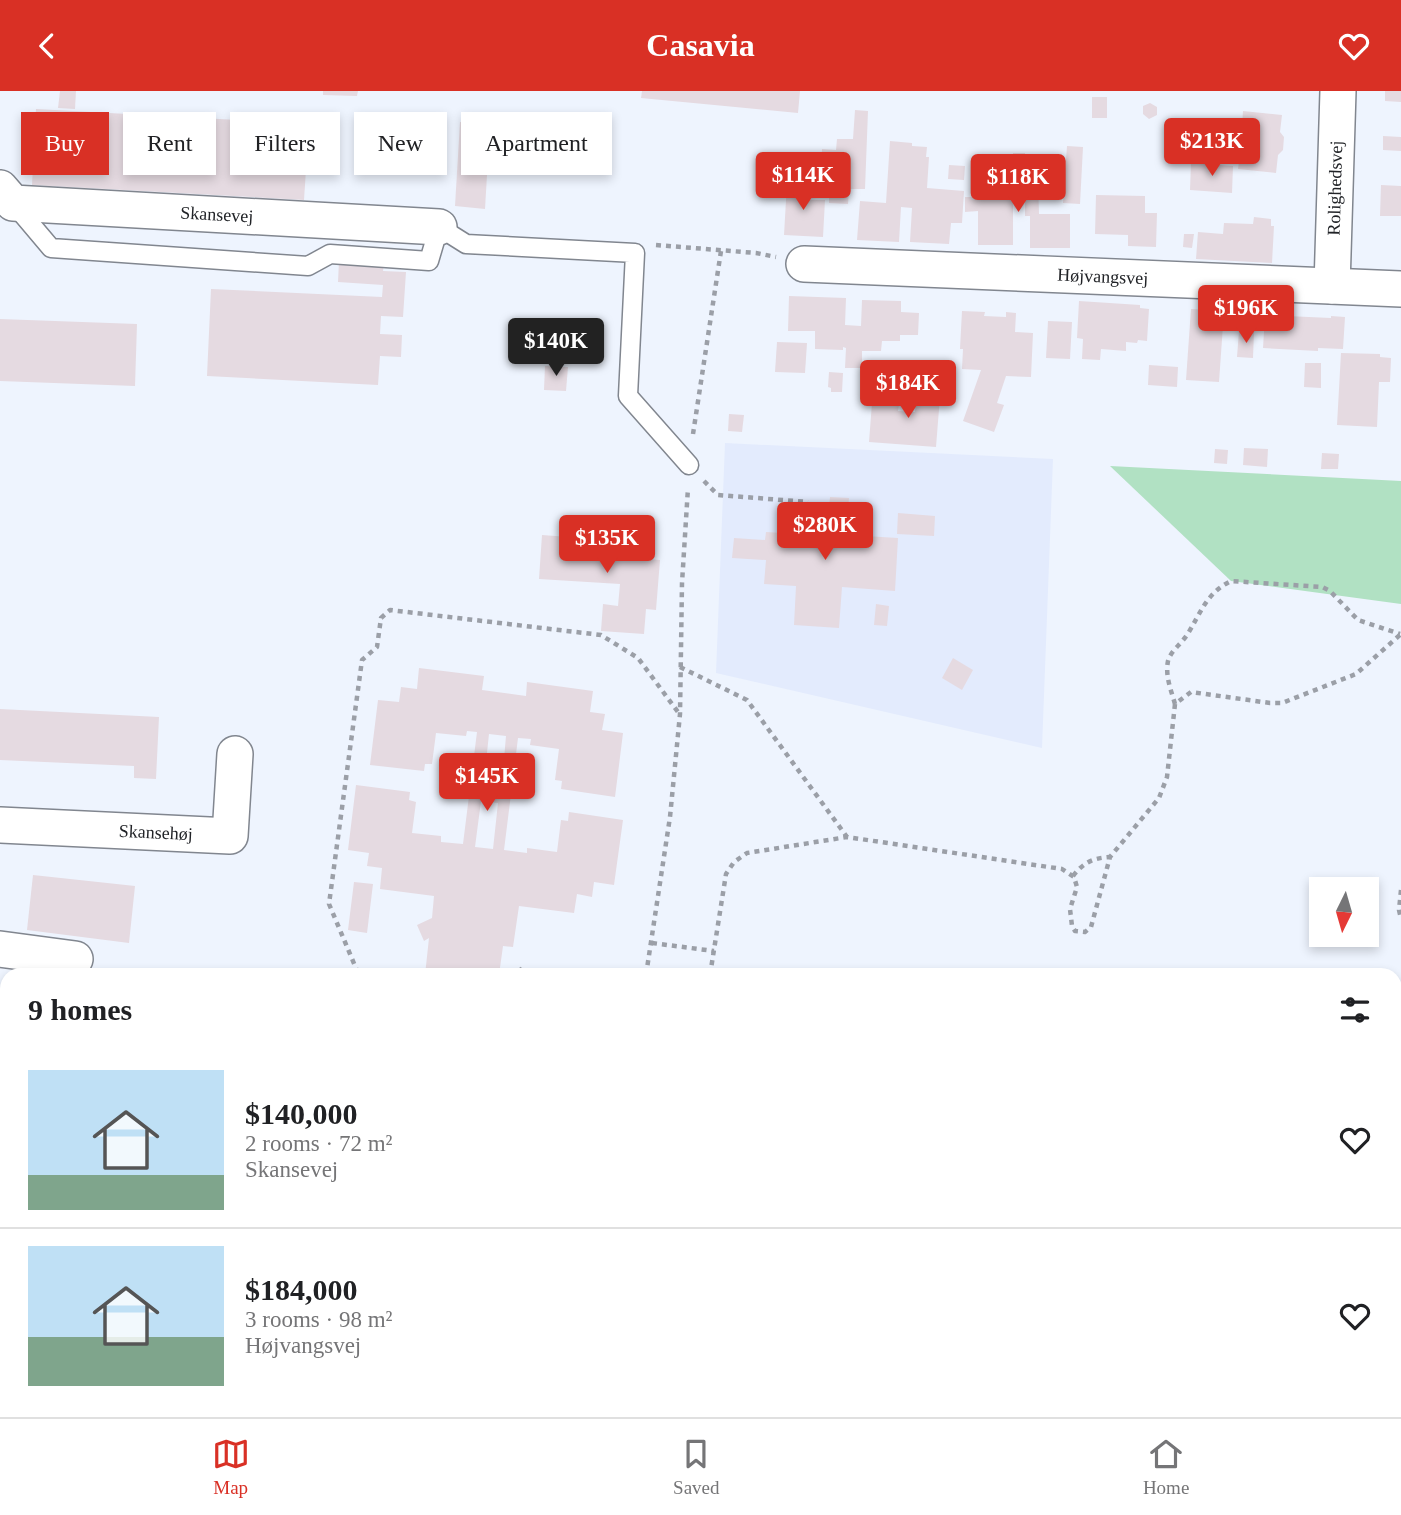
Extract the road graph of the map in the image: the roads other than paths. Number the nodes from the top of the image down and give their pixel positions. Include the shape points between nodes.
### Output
1 (1338, 91) edge
2 (7, 195) edge
3 (439, 227) junction
4 (804, 264) dead end
5 (1332, 286) junction
6 (1401, 289) edge
7 (689, 465) road end
8 (235, 754) dead end
9 (0, 825) edge
10 (0, 949) edge
11 (75, 959) dead end

1 - 5 street, Rolighedsvej
2 - 3 street, Skansevej
2 - 3 lane via 51,248 308,266 330,254 429,261
3 - 7 lane via 466,244 635,253 628,396
4 - 5 street, Højvangsvej
5 - 6 street, Højvangsvej
8 - 9 street, Skansehøj via 230,835
10 - 11 street

